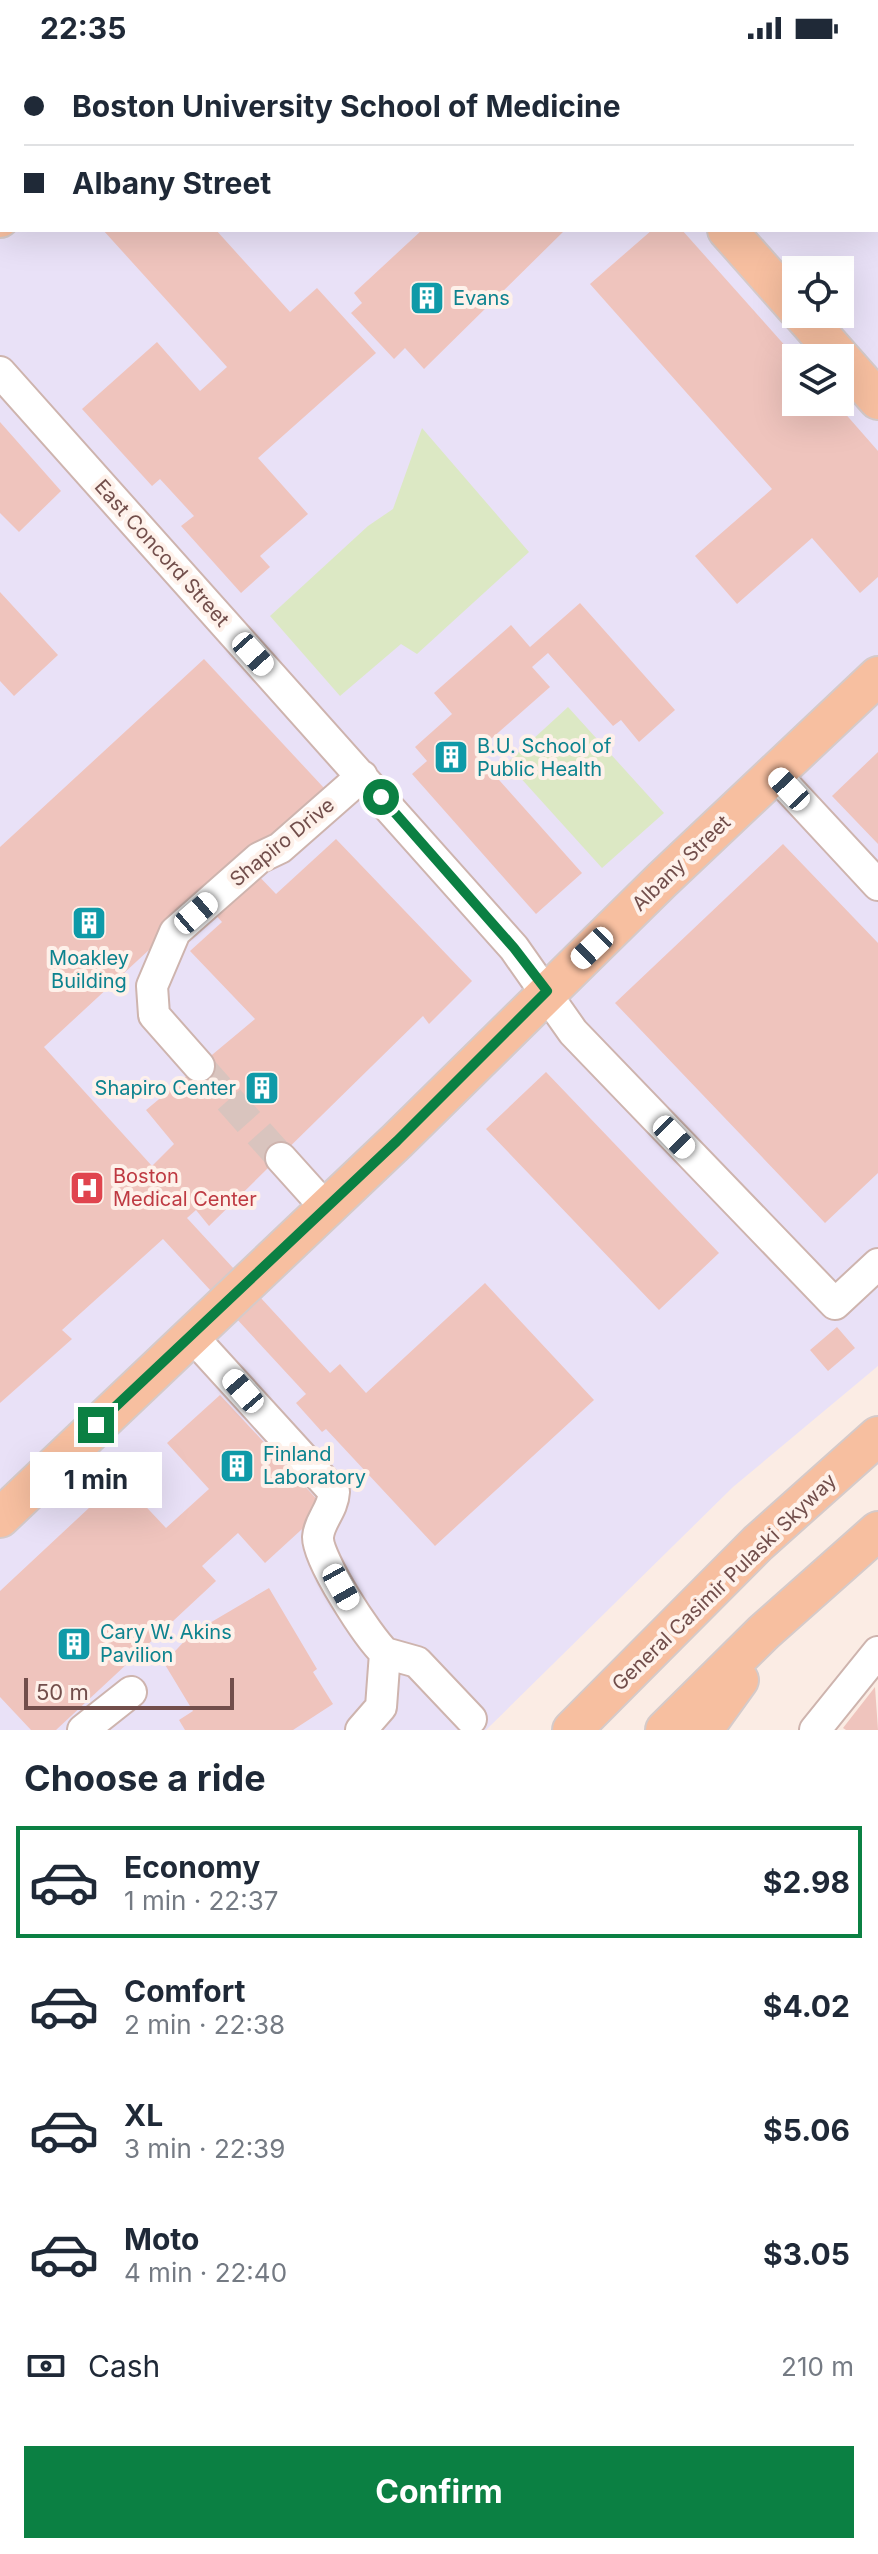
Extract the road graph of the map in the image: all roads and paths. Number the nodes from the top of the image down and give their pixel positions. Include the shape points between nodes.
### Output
1 (729, 232) edge
2 (782, 292) edge
3 (814, 328) edge
4 (0, 372) edge
5 (878, 400) edge
6 (878, 676) edge
7 (775, 774) junction
8 (362, 776) junction
9 (878, 885) edge
10 (547, 991) junction
11 (199, 1066) tunnel mouth
12 (281, 1158) tunnel mouth
13 (326, 1208) junction
14 (878, 1264) edge
15 (191, 1335) junction
16 (878, 1436) edge
17 (0, 1518) edge
18 (878, 1531) edge
19 (786, 1612) junction
20 (878, 1652) edge
21 (385, 1653) junction
22 (131, 1692) dead end
23 (471, 1719) dead end
24 (366, 1729) edge
25 (83, 1730) edge
26 (572, 1730) edge
27 (665, 1730) edge
28 (703, 1730) edge
29 (815, 1730) edge

1 - 2 main road
3 - 5 main road
4 - 8 street, East Concord Street
6 - 7 main road, Albany Street
7 - 9 street
7 - 10 main road, Albany Street
8 - 10 street, East Concord Street
8 - 11 street, Shapiro Drive via 175,932 152,986 154,1015
10 - 13 main road, Albany Street
10 - 14 street, East Concord Street via 573,1032 835,1304
12 - 13 street
13 - 15 main road, Albany Street
15 - 17 main road, Albany Street
15 - 21 street via 334,1492 333,1506 320,1527 322,1558 370,1640
16 - 26 main road, General Casimir Pulaski Skyway via 758,1543
18 - 19 main road
19 - 27 main road
19 - 28 main road
20 - 29 street
21 - 23 street via 417,1662
21 - 24 street via 381,1707
22 - 25 street

